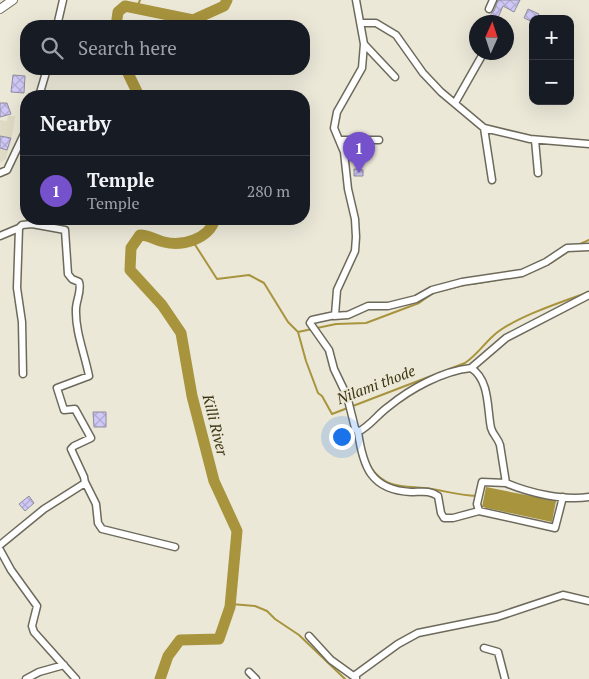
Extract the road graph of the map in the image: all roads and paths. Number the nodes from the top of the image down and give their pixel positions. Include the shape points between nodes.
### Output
1 (13, 0) edge
2 (63, 0) edge
3 (356, 0) edge
4 (493, 0) edge
5 (489, 8) dead end
6 (0, 9) edge
7 (58, 20) edge
8 (361, 23) junction
9 (364, 44) junction
10 (479, 60) edge
11 (45, 75) edge
12 (395, 77) dead end
13 (41, 90) edge
14 (455, 103) junction
15 (484, 128) junction
16 (339, 140) junction
17 (379, 140) dead end
18 (535, 140) junction
19 (20, 143) edge
20 (589, 144) edge
21 (538, 173) dead end
22 (1, 175) edge
23 (492, 180) dead end
24 (22, 225) edge
25 (38, 225) edge
26 (19, 228) junction
27 (0, 236) edge
28 (589, 247) edge
29 (589, 295) edge
30 (334, 316) junction
31 (471, 368) junction
32 (23, 374) dead end
33 (358, 432) junction
34 (85, 482) junction
35 (506, 483) junction
36 (563, 497) junction
37 (589, 497) edge
38 (480, 511) junction
39 (0, 545) edge
40 (175, 547) dead end
41 (0, 550) edge
42 (589, 601) edge
43 (309, 636) dead end
44 (484, 648) dead end
45 (64, 666) junction
46 (249, 672) dead end
47 (356, 678) edge
48 (26, 679) edge
49 (76, 679) edge
50 (256, 679) edge
51 (505, 679) edge

1 - 6 main road
2 - 7 street
3 - 8 street
4 - 5 street
8 - 9 street
8 - 14 street via 376,24 396,35 423,73
9 - 12 street
9 - 16 street via 362,68 335,117 334,128
10 - 14 street
11 - 13 street
14 - 15 street
15 - 18 street
15 - 23 street
16 - 17 street
16 - 30 street via 344,152 356,237 355,252 337,290
18 - 20 street
18 - 21 street
19 - 22 street via 7,170
24 - 26 street
25 - 34 street via 65,230 68,274 80,286 76,319 89,376 57,388 64,410 75,409 90,438 71,449
26 - 27 street
26 - 32 street via 17,288 22,322
28 - 30 street via 567,248 522,273 471,280 388,306 368,306 348,315
29 - 31 street via 506,338
30 - 33 street via 310,323 328,350
31 - 33 street via 432,378 388,406
31 - 35 street via 479,374 484,389 491,428 500,444
33 - 38 street via 365,465 378,481 396,490 432,492 438,496 444,518
34 - 39 street via 44,509
34 - 40 street via 96,504 98,523 102,528
35 - 36 street
35 - 38 street via 482,482 477,504
36 - 37 street
36 - 38 street via 555,528
41 - 45 street via 37,606 32,629
42 - 47 street via 563,595 497,616 418,633 398,644
43 - 47 street via 330,660
44 - 51 street via 498,652
45 - 48 street
45 - 49 street
46 - 50 street

